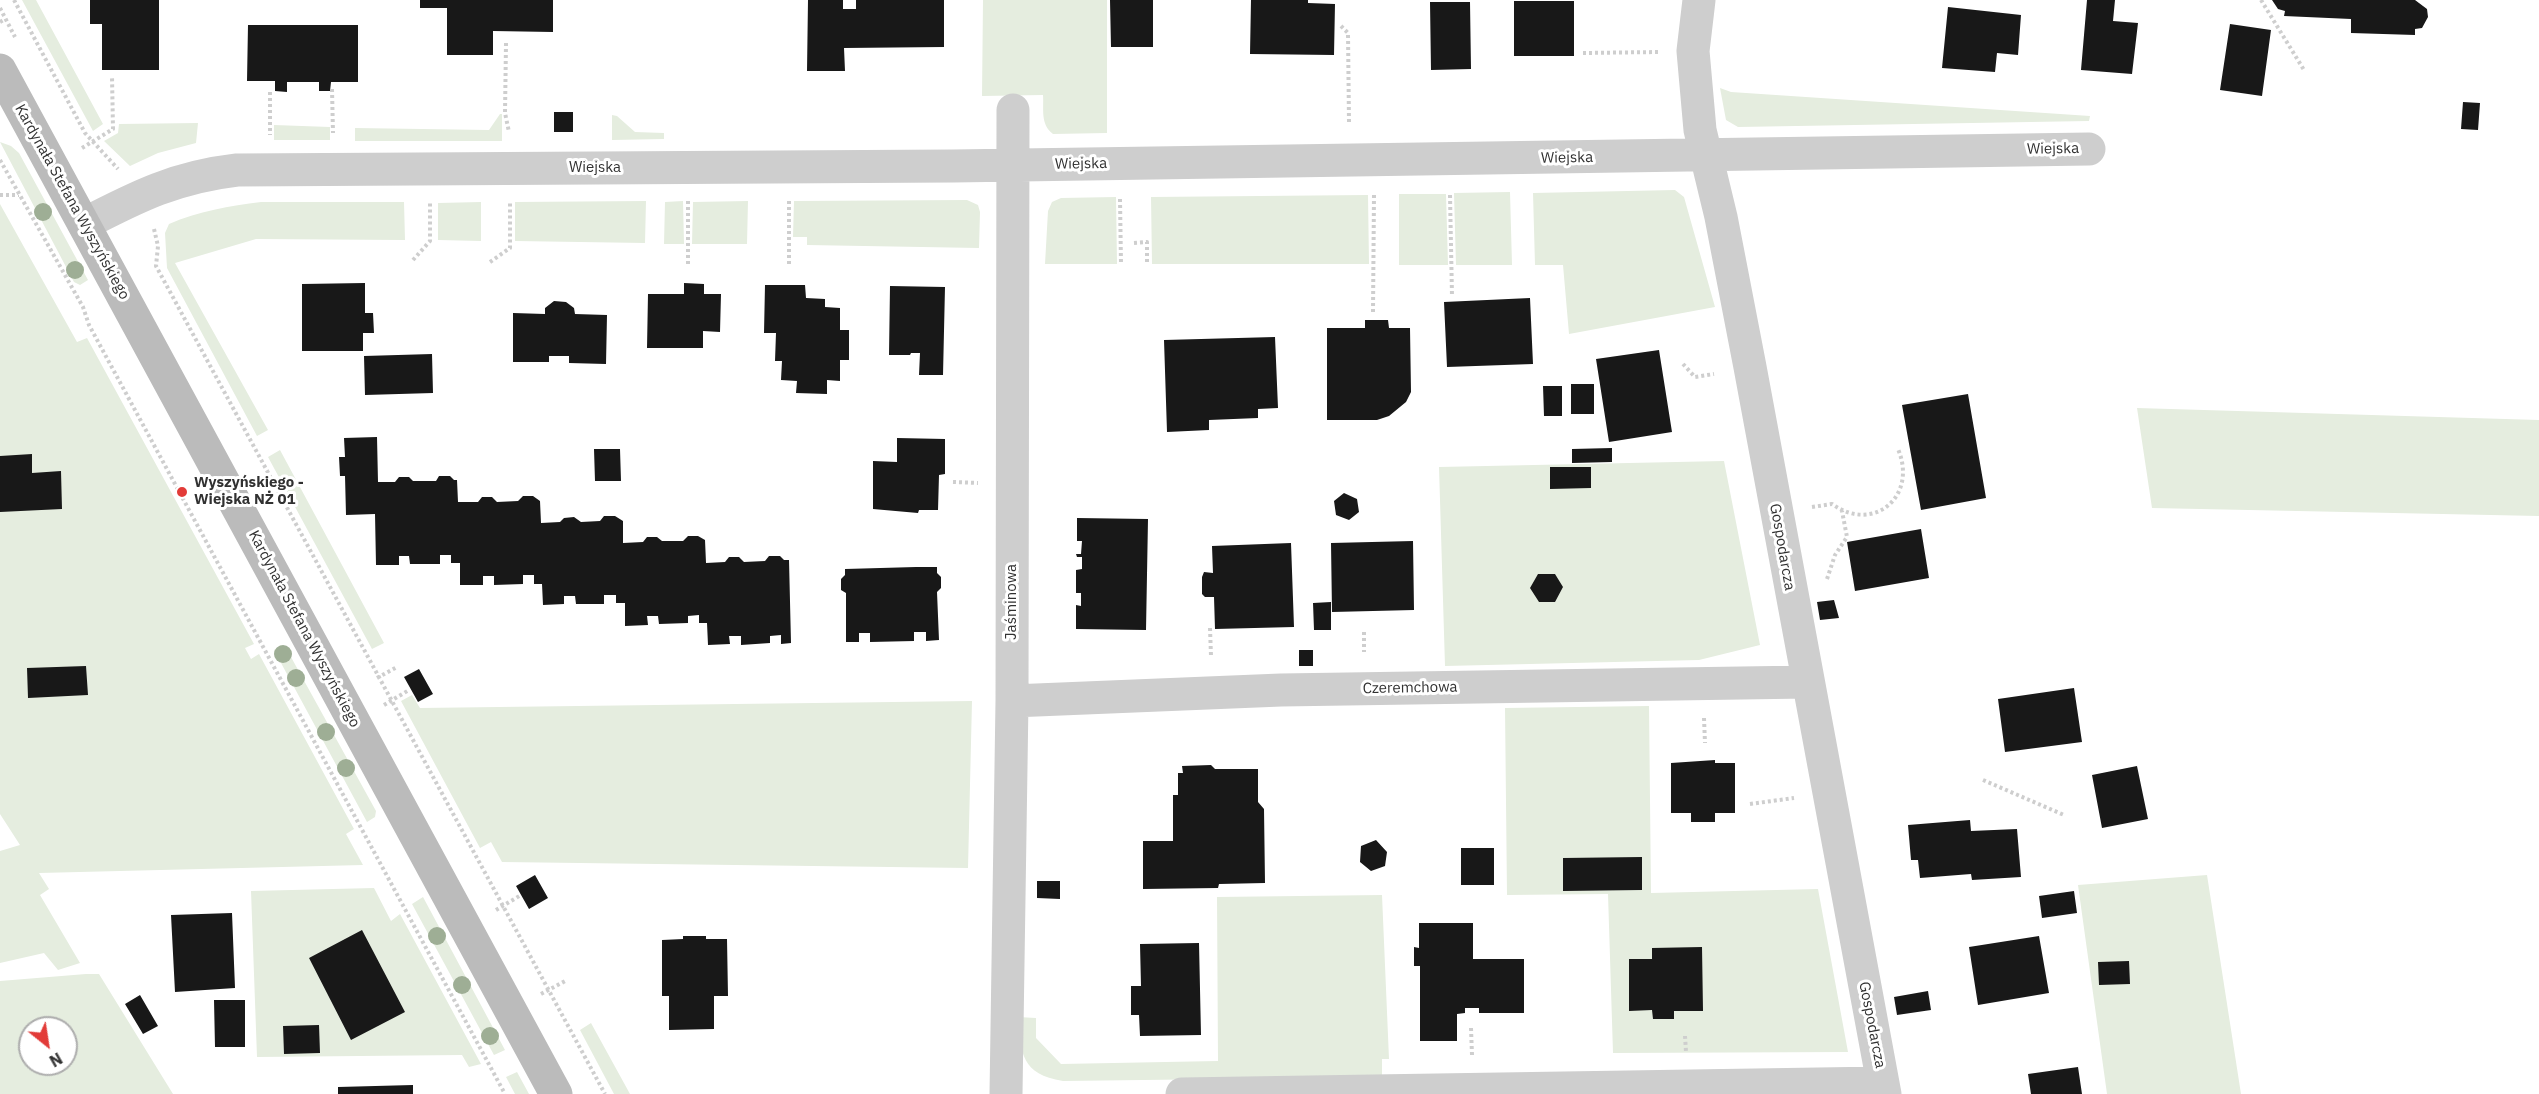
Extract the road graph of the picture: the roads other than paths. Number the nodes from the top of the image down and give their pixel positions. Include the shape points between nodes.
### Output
1 (1699, 0) edge
2 (0, 70) edge
3 (9, 107) edge
4 (1014, 110) dead end
5 (2089, 148) dead end
6 (1706, 156) junction
7 (1014, 165) junction
8 (84, 224) junction
9 (1807, 682) junction
10 (1012, 701) junction
11 (1883, 1088) edge
12 (555, 1094) edge
13 (1006, 1094) edge
14 (1182, 1094) edge

1 - 6 street, Gospodarcza via 1693,51 1695,100
2 - 3 street, Kardynała Stefana Wyszyńskiego
3 - 8 street, Kardynała Stefana Wyszyńskiego
4 - 7 street, Jaśminowa
5 - 6 street, Wiejska
6 - 7 street, Wiejska
6 - 9 street, Gospodarcza via 1721,217
7 - 8 street, Wiejska via 237,170 189,177
7 - 10 street, Jaśminowa
8 - 12 street, Kardynała Stefana Wyszyńskiego
9 - 10 street, Czeremchowa via 1281,690
9 - 11 street, Gospodarcza
10 - 13 street, Jaśminowa
11 - 14 street

